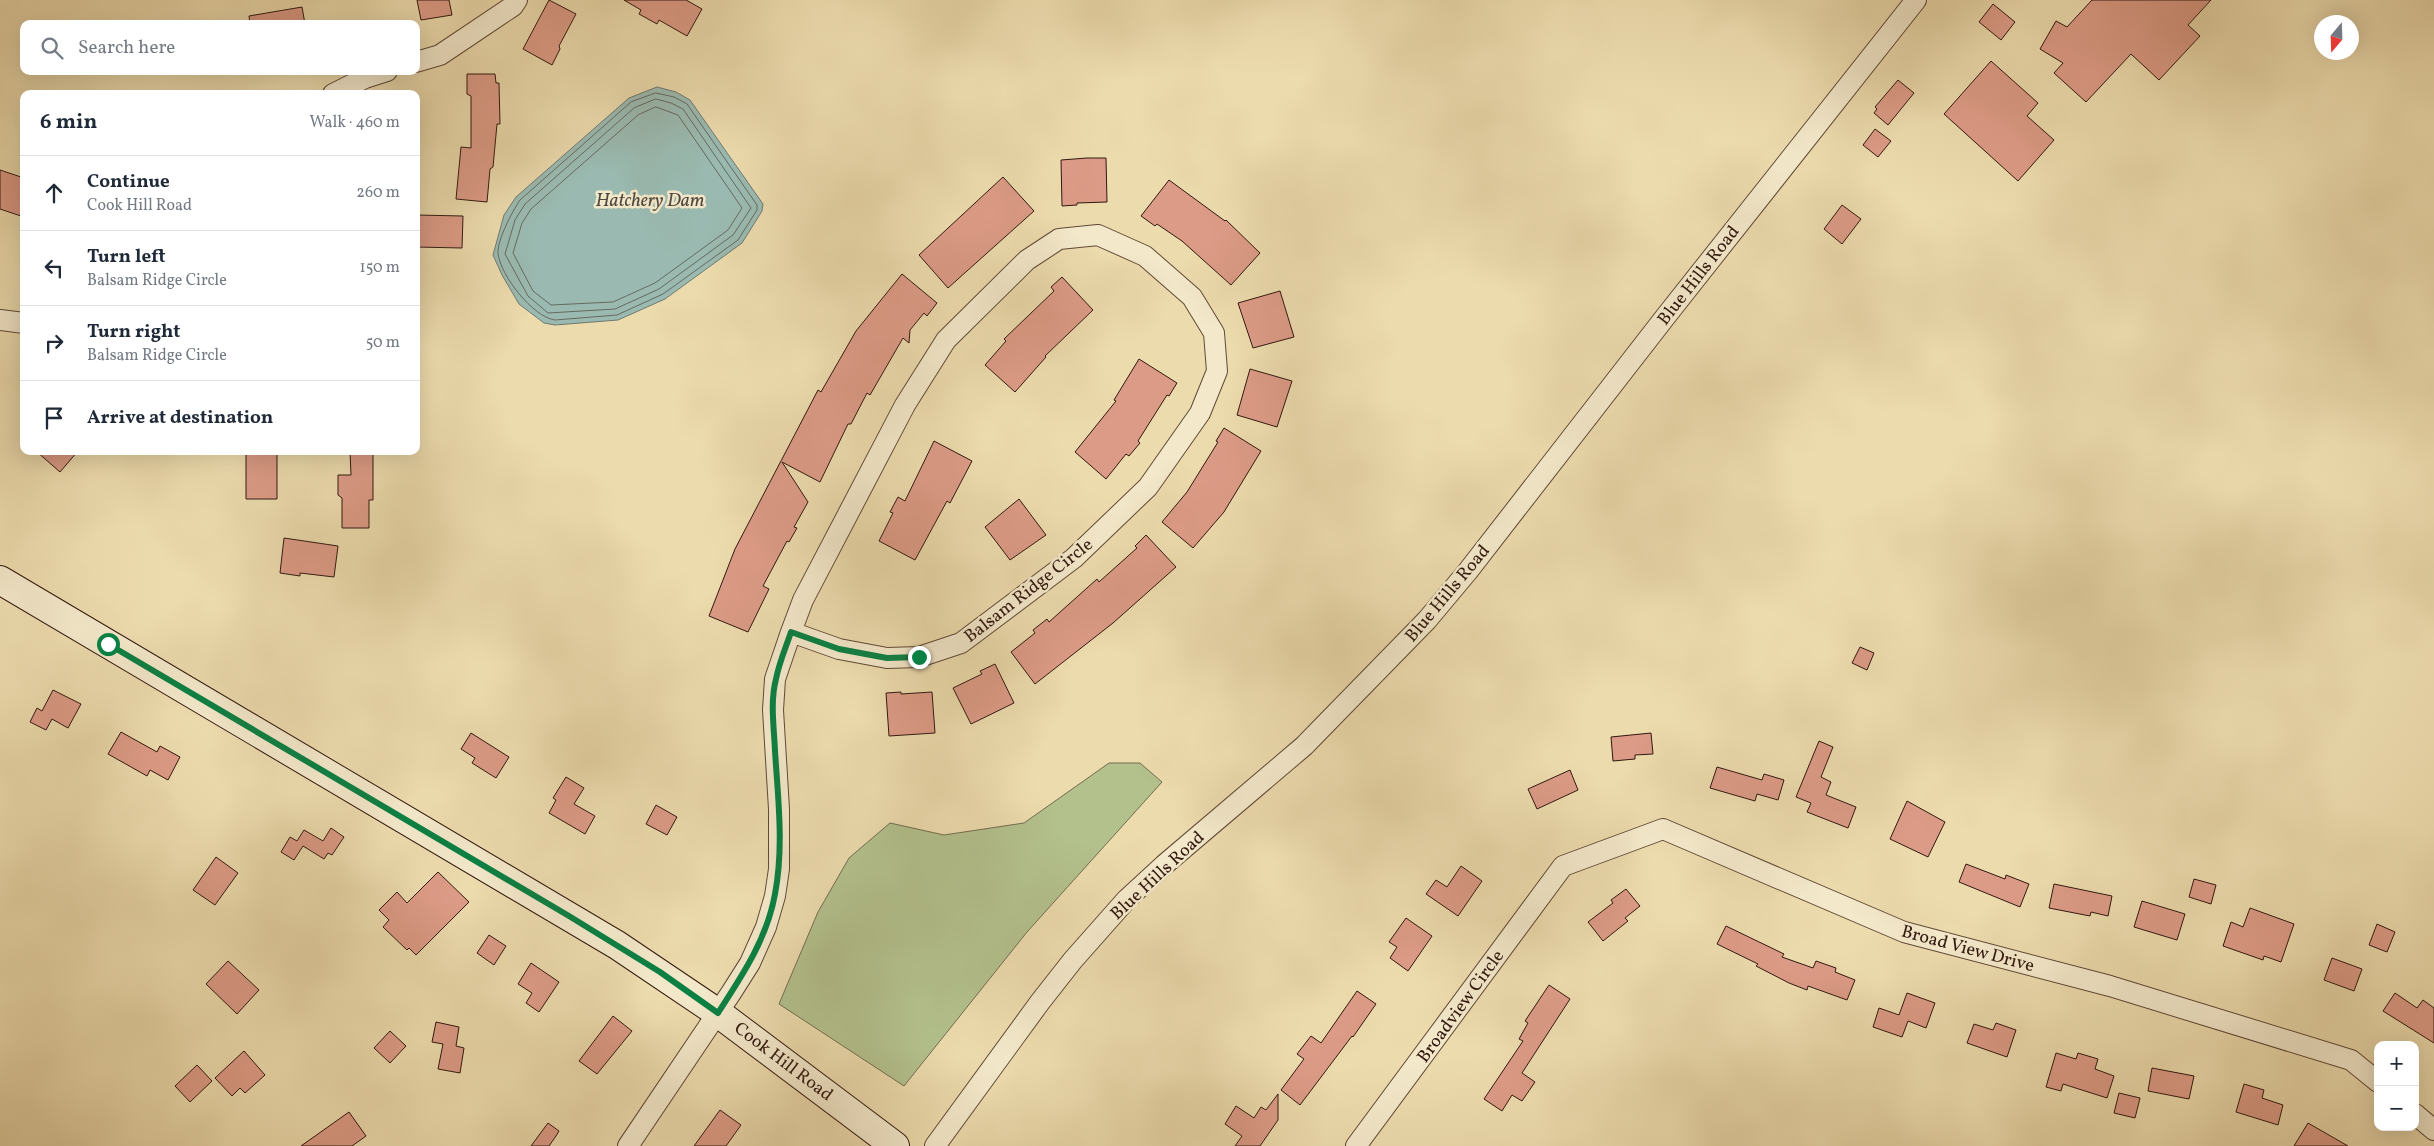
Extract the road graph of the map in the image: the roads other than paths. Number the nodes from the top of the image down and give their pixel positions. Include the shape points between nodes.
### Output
1 (517, 0) edge
2 (1916, 0) edge
3 (420, 61) edge
4 (374, 75) edge
5 (342, 90) edge
6 (0, 320) edge
7 (20, 322) edge
8 (0, 580) edge
9 (791, 632) junction
10 (1563, 866) joint
11 (718, 1013) junction
12 (2374, 1079) edge
13 (2419, 1117) edge
14 (2434, 1130) edge
15 (628, 1146) edge
16 (895, 1146) edge
17 (935, 1146) edge
18 (1356, 1146) edge

1 - 3 street via 514,6 440,55
2 - 17 street, Blue Hills Road via 1427,620 1304,746 1127,899 1040,1002
4 - 5 street
6 - 7 street
8 - 11 street, Cook Hill Road via 569,916 660,972
9 - 9 street, Balsam Ridge Circle via 803,600 905,405 946,340 1027,260 1059,239 1098,235 1145,256 1192,297 1214,333 1217,370 1200,413 1148,487 1074,558 961,643 919,657 887,658 839,649
9 - 11 street, Balsam Ridge Circle via 776,679 773,710 779,809 779,869 775,896 750,963
10 - 12 street, Broad View Drive via 1663,829 1904,932 2110,986 2351,1060
10 - 18 street, Broadview Circle
11 - 15 street, Balsam Ridge Circle
11 - 16 street, Cook Hill Road
13 - 14 street

